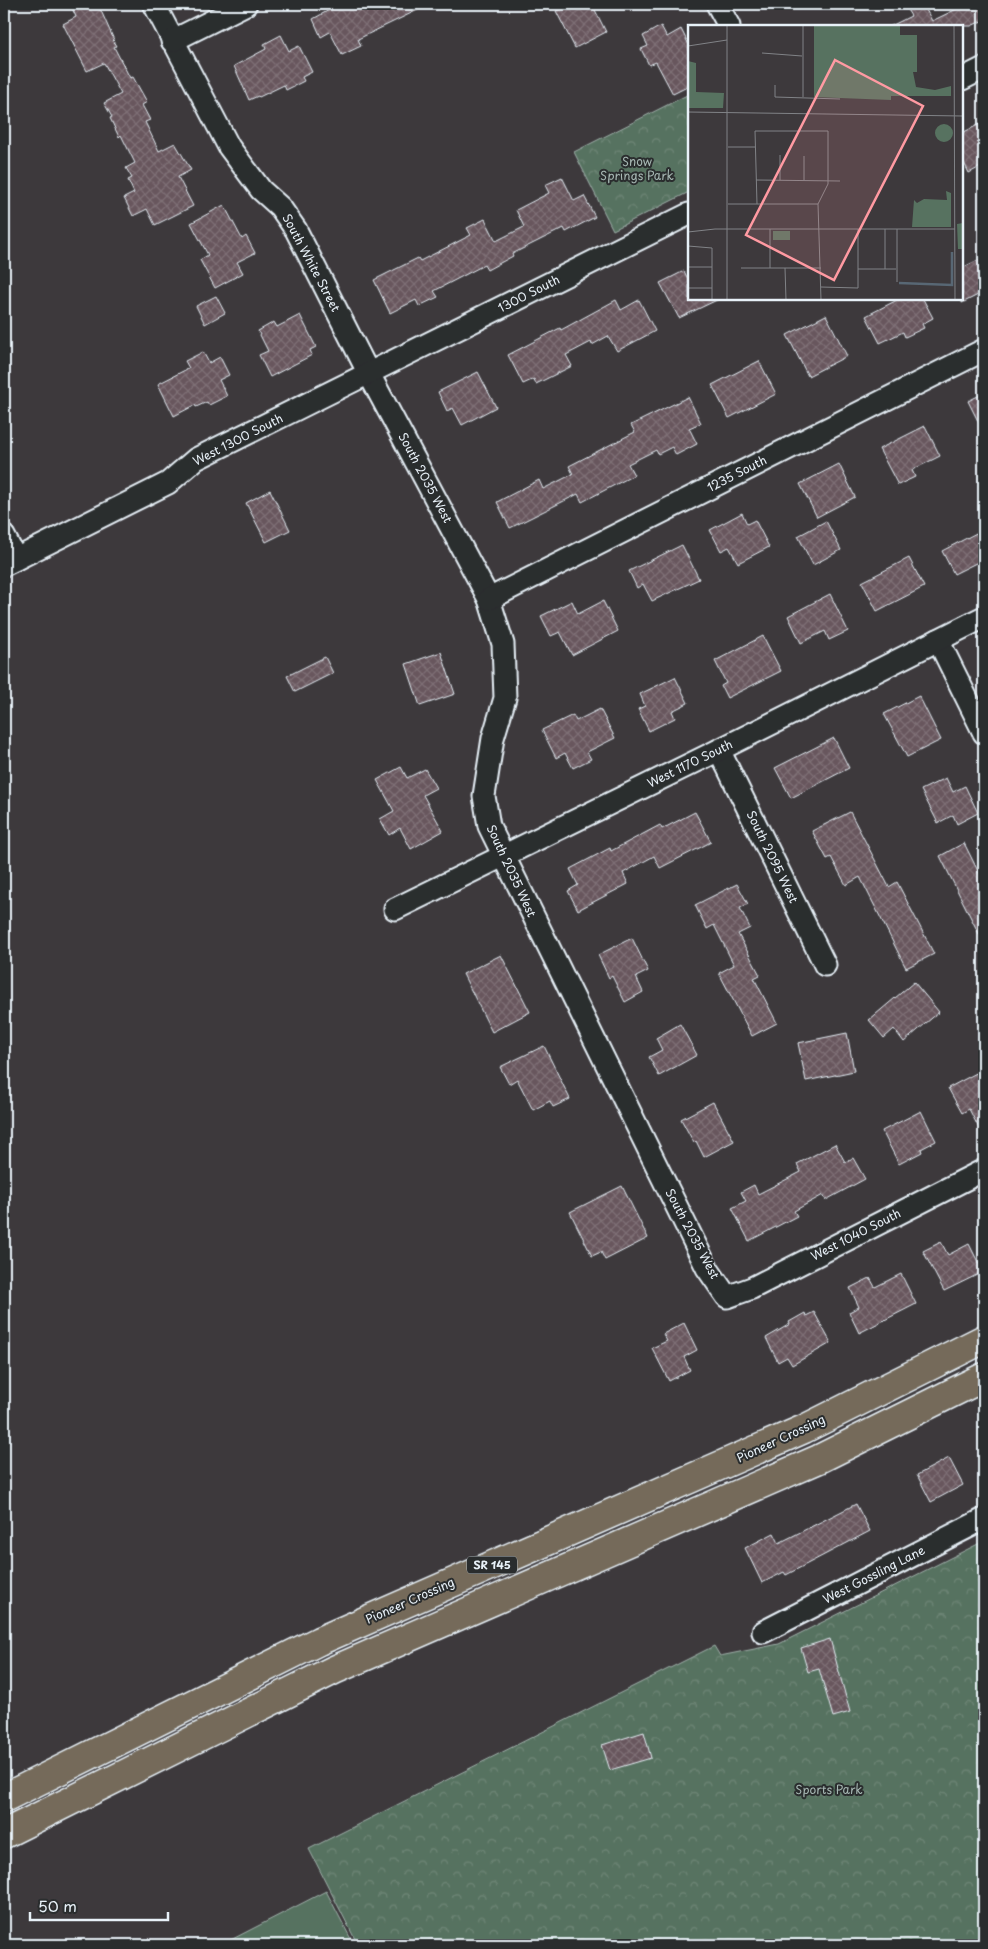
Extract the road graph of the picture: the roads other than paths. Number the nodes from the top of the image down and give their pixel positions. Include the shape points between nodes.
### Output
1 (154, 4) edge
2 (246, 4) edge
3 (718, 4) edge
4 (728, 25) edge
5 (172, 41) junction
6 (984, 68) edge
7 (963, 78) edge
8 (688, 214) edge
9 (984, 350) edge
10 (369, 374) junction
11 (4, 536) edge
12 (10, 562) edge
13 (489, 599) junction
14 (984, 617) edge
15 (938, 640) junction
16 (984, 733) edge
17 (719, 750) junction
18 (503, 856) junction
19 (395, 909) dead end
20 (826, 964) dead end
21 (984, 1170) edge
22 (727, 1297) joint
23 (984, 1339) edge
24 (984, 1378) edge
25 (984, 1519) edge
26 (763, 1632) dead end
27 (4, 1798) edge
28 (4, 1834) edge

1 - 5 street, South White Street
2 - 5 street
3 - 4 street
5 - 10 street, South White Street via 228,147 296,230
6 - 7 street
8 - 10 street, 1300 South
9 - 13 street, 1235 South
10 - 12 street, West 1300 South via 196,459 168,483
10 - 13 street, South 2035 West
11 - 12 street
13 - 18 street, South 2035 West via 503,644 505,698 493,738 484,796 488,826
14 - 15 street, West 1170 South
15 - 16 street
15 - 17 street, West 1170 South
17 - 18 street, West 1170 South
17 - 20 street, South 2095 West
18 - 19 street, West 1170 South
18 - 22 street, South 2035 West via 707,1268
21 - 22 street, West 1040 South via 752,1288
23 - 27 highway, Pioneer Crossing / SR 145 via 804,1429 328,1638
24 - 28 highway, SR 145 via 819,1459 342,1666
25 - 26 street, West Gossling Lane

